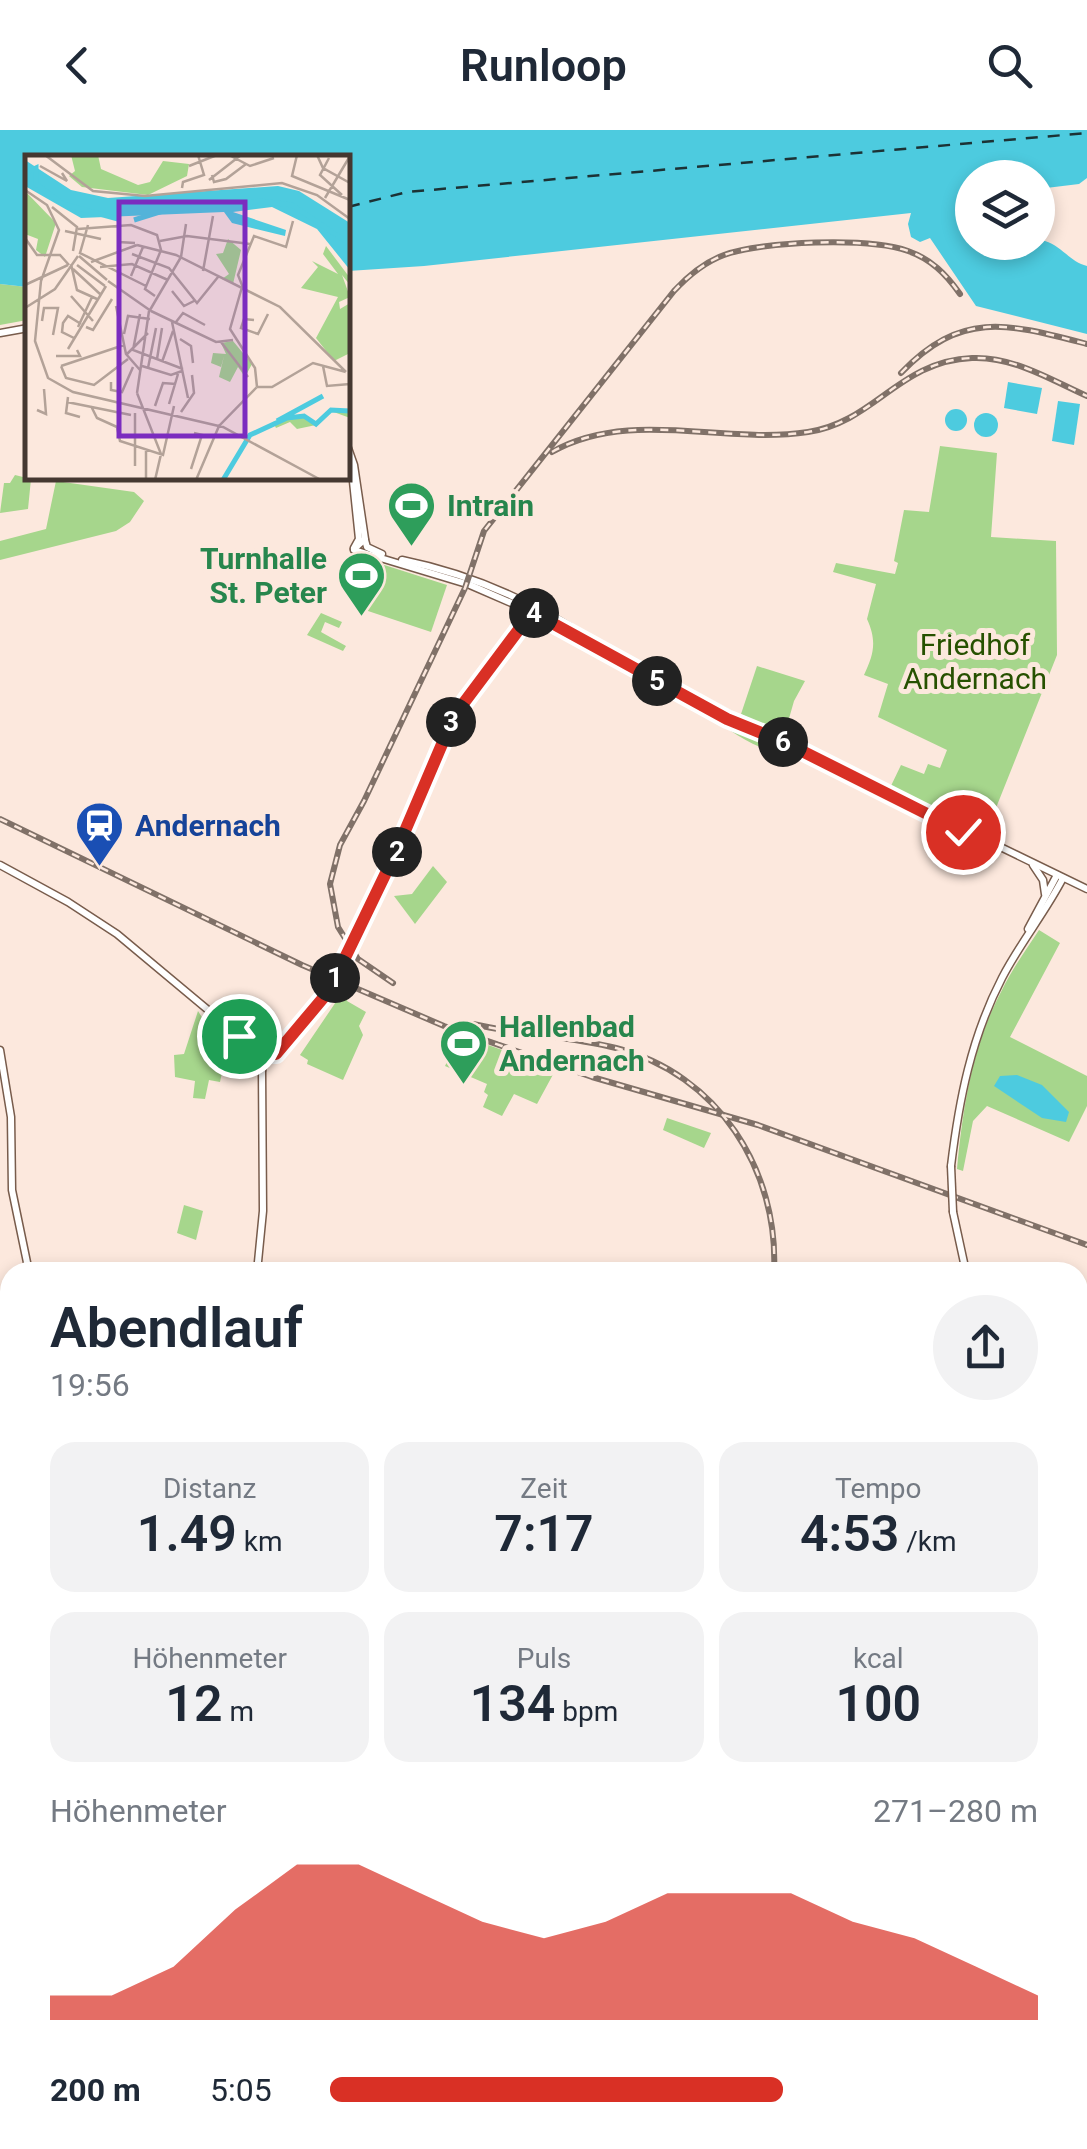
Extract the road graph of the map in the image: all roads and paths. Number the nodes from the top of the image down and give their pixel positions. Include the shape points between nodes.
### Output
1 (25, 329) edge
2 (0, 333) edge
3 (350, 457) edge
4 (351, 462) junction
5 (364, 540) junction
6 (356, 548) junction
7 (382, 554) junction
8 (532, 612) junction
9 (746, 725) junction
10 (1032, 864) junction
11 (0, 866) edge
12 (1060, 877) junction
13 (1087, 889) edge
14 (1045, 894) junction
15 (1026, 935) junction
16 (1, 1056) edge
17 (265, 1057) junction
18 (262, 1070) junction
19 (0, 1080) edge
20 (6, 1092) junction
21 (27, 1262) edge
22 (257, 1262) edge
23 (964, 1262) edge

1 - 2 street
3 - 4 street
4 - 5 street
4 - 6 street
5 - 6 street
5 - 7 street
6 - 7 street
6 - 8 street
7 - 9 street via 524,602
8 - 9 street
8 - 17 street, bridge via 454,716 329,991 286,1048
9 - 10 street
10 - 12 street
10 - 14 street
11 - 17 street via 117,934
12 - 13 street
12 - 14 street
12 - 15 street
14 - 15 street
15 - 23 street, bridge via 988,1008 959,1100 952,1212
16 - 20 street
17 - 18 street
17 - 18 street via 271,1066
18 - 22 street
19 - 20 street
20 - 21 street via 12,1190

